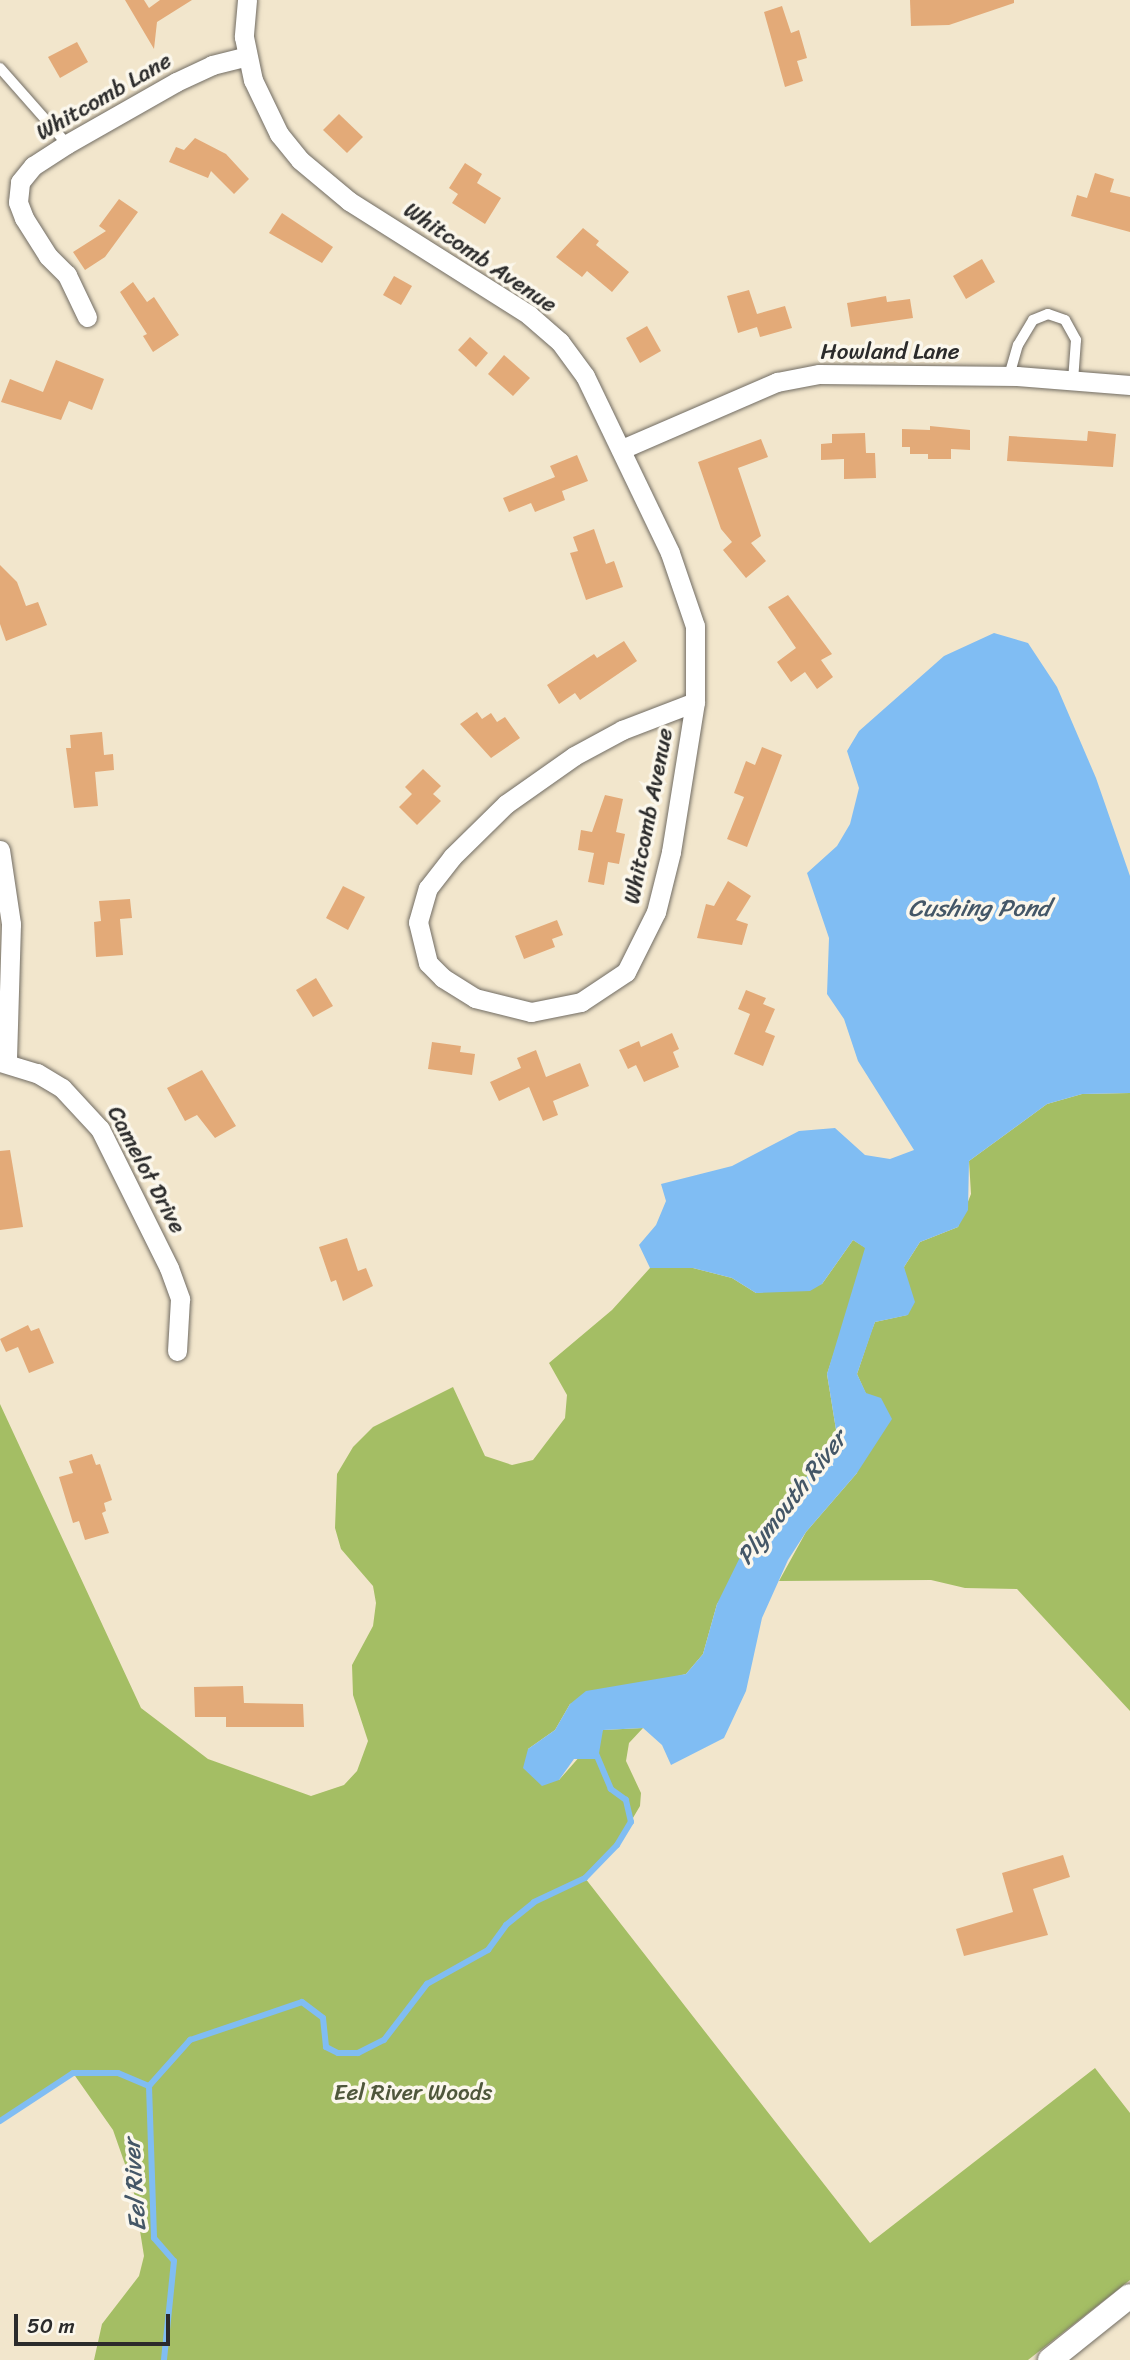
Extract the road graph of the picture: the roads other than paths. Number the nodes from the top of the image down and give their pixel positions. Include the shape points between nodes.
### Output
1 (247, 0) edge
2 (247, 57) junction
3 (0, 68) edge
4 (67, 144) junction
5 (87, 317) dead end
6 (1009, 377) junction
7 (1073, 381) junction
8 (1130, 385) edge
9 (622, 449) junction
10 (695, 702) junction
11 (0, 850) edge
12 (4, 1062) edge
13 (177, 1351) dead end
14 (1130, 2295) edge
15 (1050, 2360) edge

1 - 2 street, Whitcomb Avenue
2 - 4 street, Whitcomb Lane via 212,65 176,82
2 - 9 street, Whitcomb Avenue via 264,106 300,160 349,201 529,315 586,376
3 - 4 lane
4 - 5 street, Whitcomb Lane via 33,166 20,183 18,202 48,256 67,275
6 - 7 street, Howland Lane
6 - 7 lane via 1033,320 1048,314 1065,320 1076,340
6 - 9 street, Howland Lane via 863,372 788,380
7 - 8 street, Howland Lane
9 - 10 street, Whitcomb Avenue via 690,606
10 - 10 street, Whitcomb Avenue via 689,758 656,912 626,972 581,1002 531,1012 475,998 428,963 419,944 421,905 480,827 574,756 622,730
11 - 12 street via 11,924
12 - 13 street, Camelot Drive via 62,1088 100,1129 180,1299
14 - 15 street

